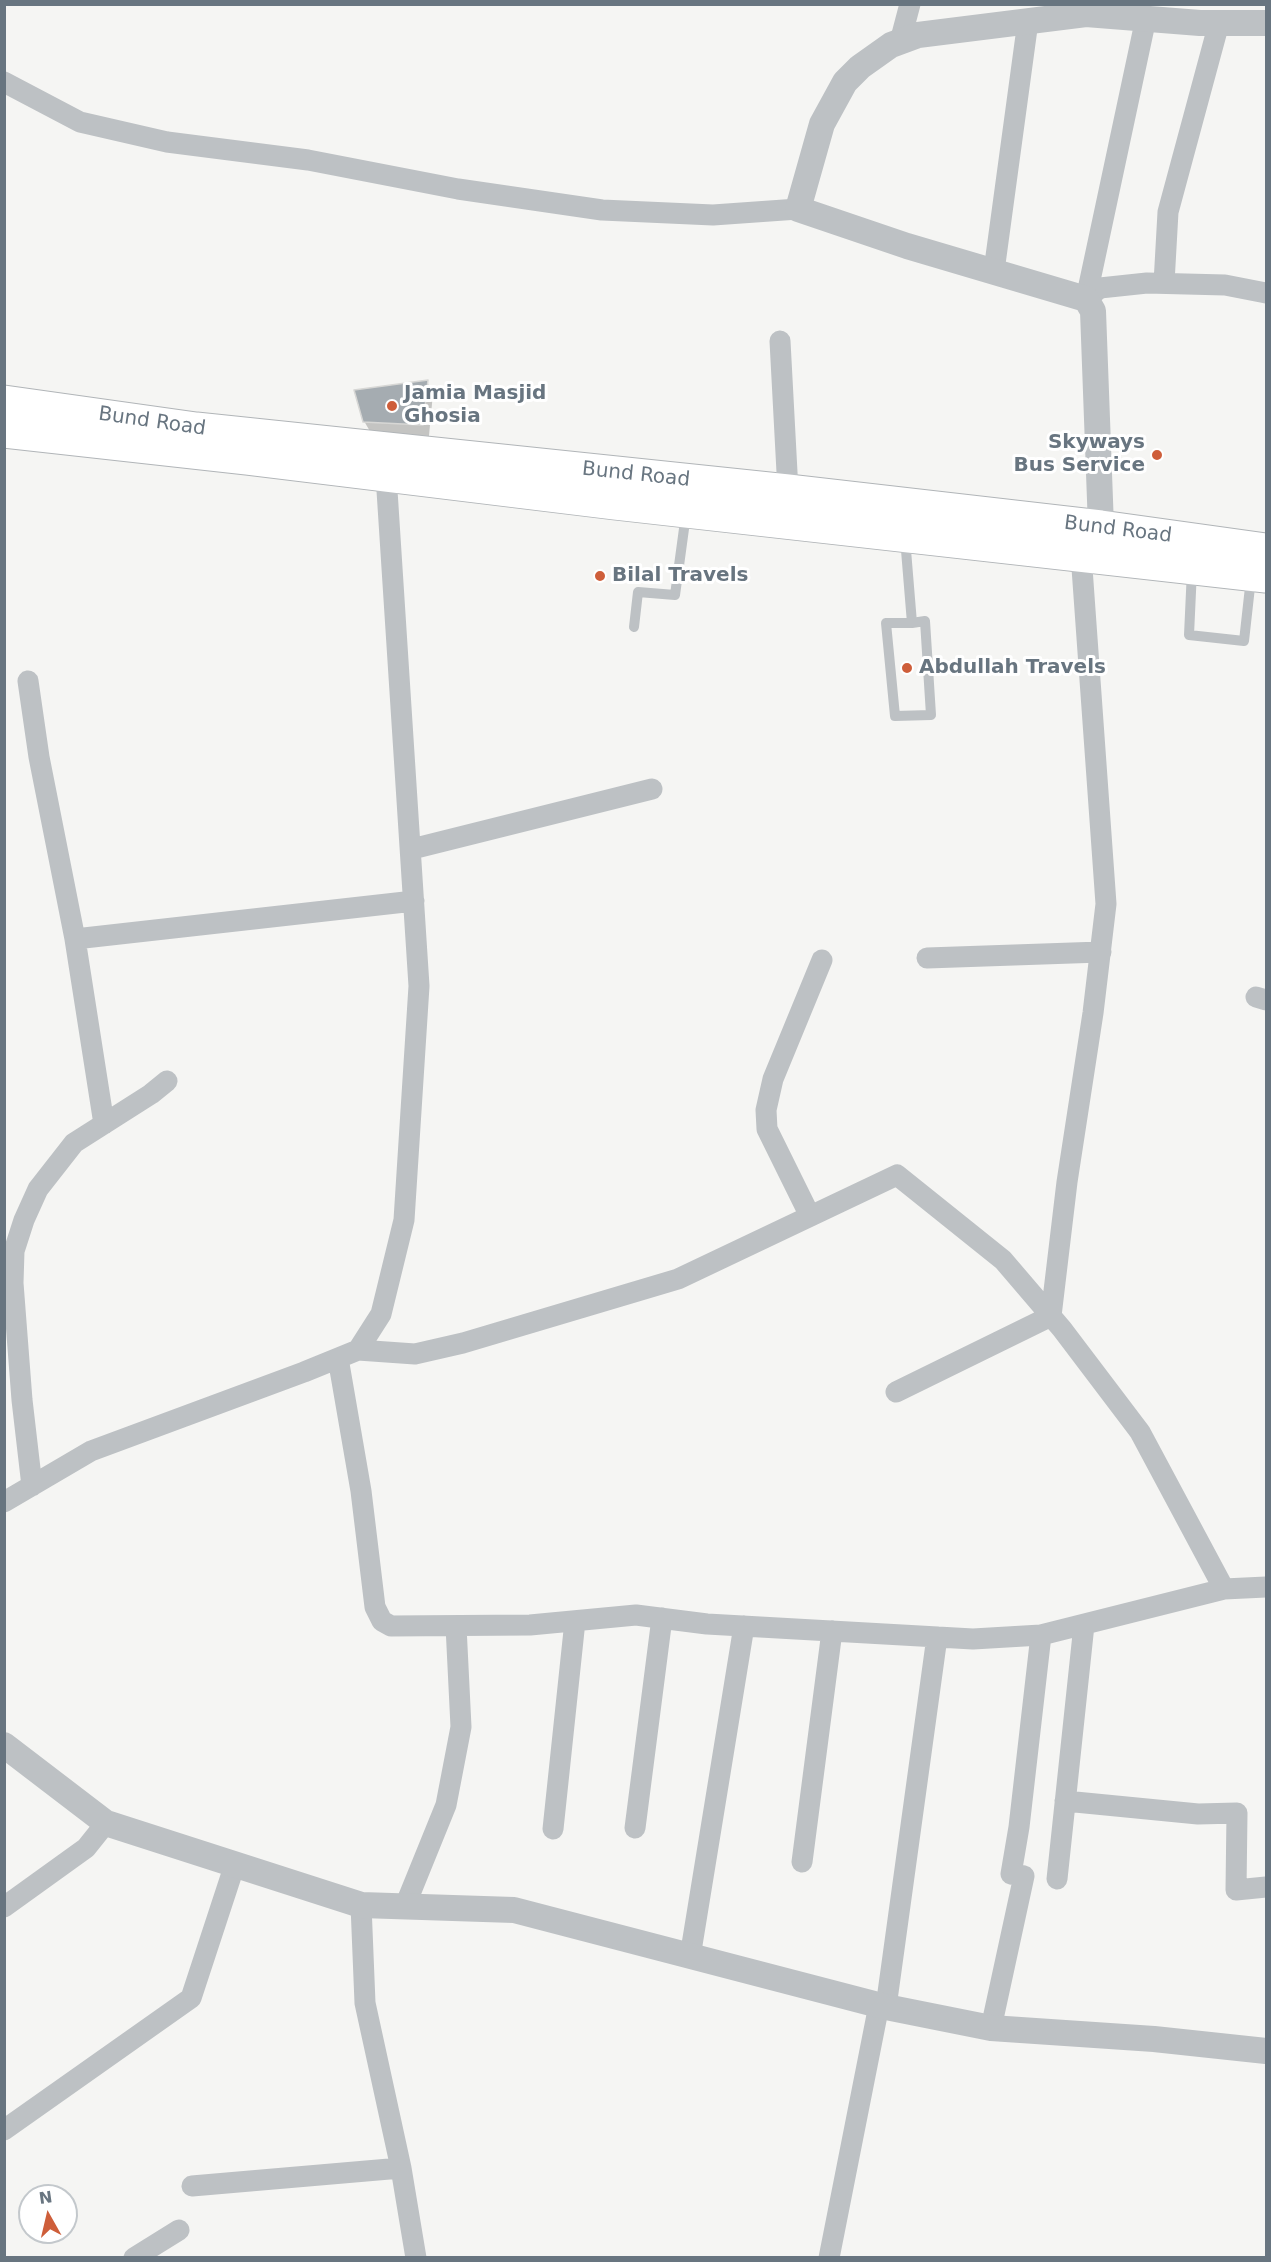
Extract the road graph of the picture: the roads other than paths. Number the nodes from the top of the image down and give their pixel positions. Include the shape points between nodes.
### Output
1 (910, 4) edge
2 (1086, 9) edge
3 (1174, 13) edge
4 (1146, 18) junction
5 (1028, 21) junction
6 (1219, 23) junction
7 (1266, 23) edge
8 (900, 42) junction
9 (4, 82) edge
10 (798, 209) junction
11 (994, 271) junction
12 (1164, 284) junction
13 (1266, 293) edge
14 (1086, 298) junction
15 (780, 341) dead end
16 (4, 402) edge
17 (4, 431) edge
18 (386, 475) junction
19 (788, 491) junction
20 (686, 511) junction
21 (903, 520) junction
22 (1101, 527) junction
23 (1081, 554) junction
24 (1257, 562) edge
25 (1192, 567) junction
26 (912, 623) junction
27 (634, 627) dead end
28 (28, 681) dead end
29 (652, 789) dead end
30 (412, 849) junction
31 (414, 901) junction
32 (75, 939) junction
33 (1101, 952) junction
34 (927, 958) dead end
35 (822, 960) dead end
36 (167, 1081) dead end
37 (104, 1124) junction
38 (810, 1216) junction
39 (1051, 1316) junction
40 (358, 1350) junction
41 (338, 1358) junction
42 (896, 1392) dead end
43 (32, 1485) junction
44 (4, 1502) edge
45 (1266, 1588) edge
46 (1224, 1589) junction
47 (662, 1618) junction
48 (575, 1620) junction
49 (1084, 1625) junction
50 (456, 1626) junction
51 (744, 1626) junction
52 (832, 1631) junction
53 (1041, 1635) junction
54 (937, 1637) junction
55 (4, 1745) edge
56 (1065, 1801) junction
57 (106, 1823) junction
58 (635, 1828) dead end
59 (553, 1829) dead end
60 (802, 1862) dead end
61 (235, 1864) junction
62 (1057, 1879) dead end
63 (1266, 1887) edge
64 (361, 1905) junction
65 (405, 1906) junction
66 (4, 1907) edge
67 (690, 1957) junction
68 (883, 2006) junction
69 (991, 2028) junction
70 (1266, 2051) edge
71 (4, 2130) edge
72 (401, 2168) junction
73 (192, 2186) dead end
74 (179, 2230) dead end
75 (411, 2257) edge
76 (134, 2258) edge
77 (829, 2258) edge

1 - 8 street
2 - 4 street
2 - 5 street
3 - 4 street
3 - 6 street
4 - 14 street
5 - 8 street via 918,35
5 - 11 street
6 - 7 street
6 - 12 street via 1168,212
8 - 10 street via 860,67 845,82 822,124
9 - 10 street via 80,122 167,142 308,160 459,189 602,210 713,215
10 - 11 street
11 - 14 street
12 - 13 street via 1225,285
12 - 14 street via 1101,288
14 - 22 street via 1093,311
15 - 19 street
16 - 19 main road, Bund Road via 196,429
17 - 18 main road, Bund Road
18 - 20 main road, Bund Road
18 - 30 street
19 - 21 main road, Bund Road
20 - 21 main road, Bund Road
20 - 27 lane via 675,595 638,592
21 - 22 main road, Bund Road
21 - 23 main road, Bund Road
21 - 26 lane
22 - 24 main road, Bund Road
23 - 25 main road, Bund Road
23 - 33 street via 1106,904
24 - 25 main road, Bund Road
24 - 25 lane via 1244,641 1189,635
26 - 26 lane via 924,621 932,715 895,716 886,623
28 - 32 street
29 - 30 street
30 - 31 street
31 - 32 street
31 - 40 street via 419,986 404,1220 381,1314
32 - 37 street
33 - 34 street
33 - 39 street
35 - 38 street via 773,1079 766,1110 767,1129
36 - 37 street
37 - 43 street via 74,1143 38,1189 14,1251 14,1314
38 - 39 street via 897,1175 1003,1260
38 - 40 street via 678,1279 610,1300 415,1354
39 - 42 street
39 - 46 street via 1140,1432
40 - 41 street
41 - 43 street via 91,1451
41 - 50 street via 361,1491 375,1607 382,1621 391,1626
43 - 44 street
45 - 46 street
46 - 49 street
47 - 48 street via 636,1615
47 - 51 street
47 - 58 street
48 - 50 street
48 - 59 street
49 - 53 street
49 - 56 street
50 - 65 street via 461,1727 446,1805
51 - 52 street
51 - 67 street
52 - 54 street
52 - 60 street
53 - 54 street
53 - 69 street via 1011,1874 1024,1876
54 - 68 street
55 - 57 street
56 - 62 street
56 - 63 street via 1198,1814 1237,1813 1236,1890
57 - 61 street
57 - 66 street via 86,1848
61 - 64 street
61 - 71 street via 191,1998
64 - 65 street
64 - 72 street via 365,2003
65 - 67 street via 514,1910
67 - 68 street
68 - 69 street
68 - 77 street
69 - 70 street
72 - 73 street
72 - 75 street
74 - 76 street

